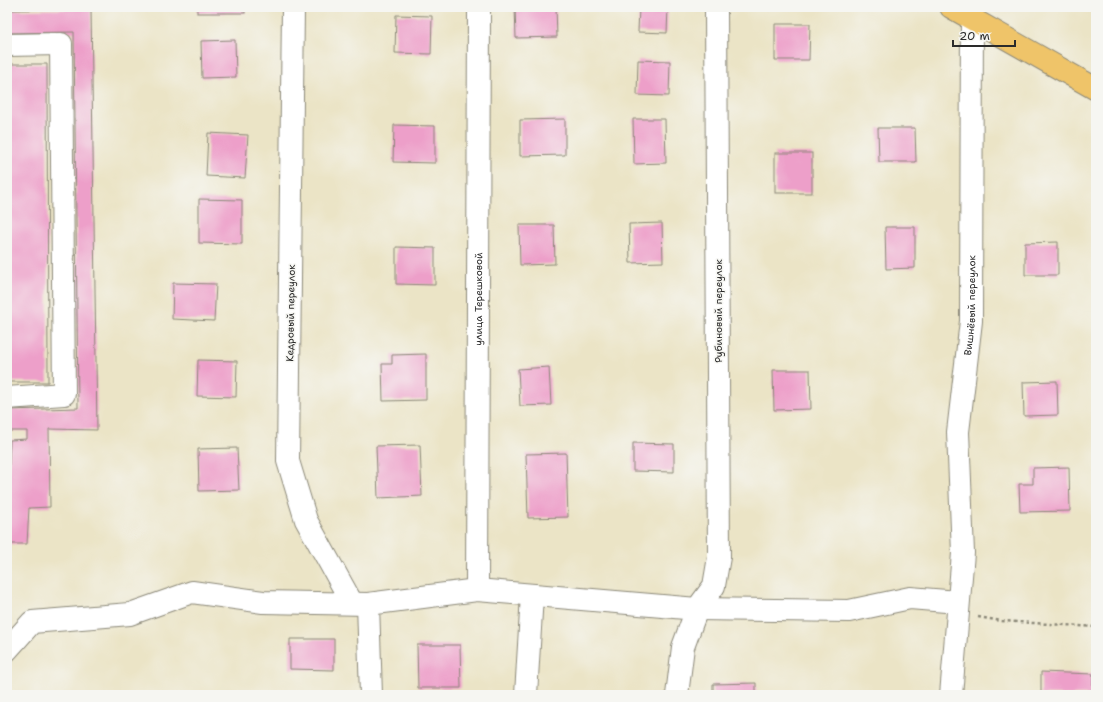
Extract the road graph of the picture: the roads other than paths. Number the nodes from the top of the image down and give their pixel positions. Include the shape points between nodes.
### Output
1 (293, 7) edge
2 (479, 7) edge
3 (716, 7) edge
4 (951, 7) edge
5 (971, 13) edge
6 (7, 45) edge
7 (1096, 89) edge
8 (7, 398) edge
9 (477, 590) junction
10 (532, 595) junction
11 (360, 604) junction
12 (958, 608) junction
13 (697, 609) junction
14 (7, 650) edge
15 (371, 695) edge
16 (526, 695) edge
17 (677, 695) edge
18 (951, 695) edge

1 - 11 street, Кедровый переулок via 288,461 306,520
2 - 9 street, улица Терешковой
3 - 13 street, Рубиновый переулок via 719,557 714,586
4 - 5 main road
5 - 7 main road
5 - 12 street, Вишнёвый переулок via 971,321 958,432 963,552
6 - 8 street via 61,44 64,386 64,394
9 - 10 street
9 - 11 street
10 - 13 street
10 - 16 street
11 - 14 street via 263,602 192,592 130,614 32,622
11 - 15 street
12 - 13 street via 910,598 849,612
12 - 18 street, Вишнёвый переулок
13 - 17 street, Рубиновый переулок via 683,647

